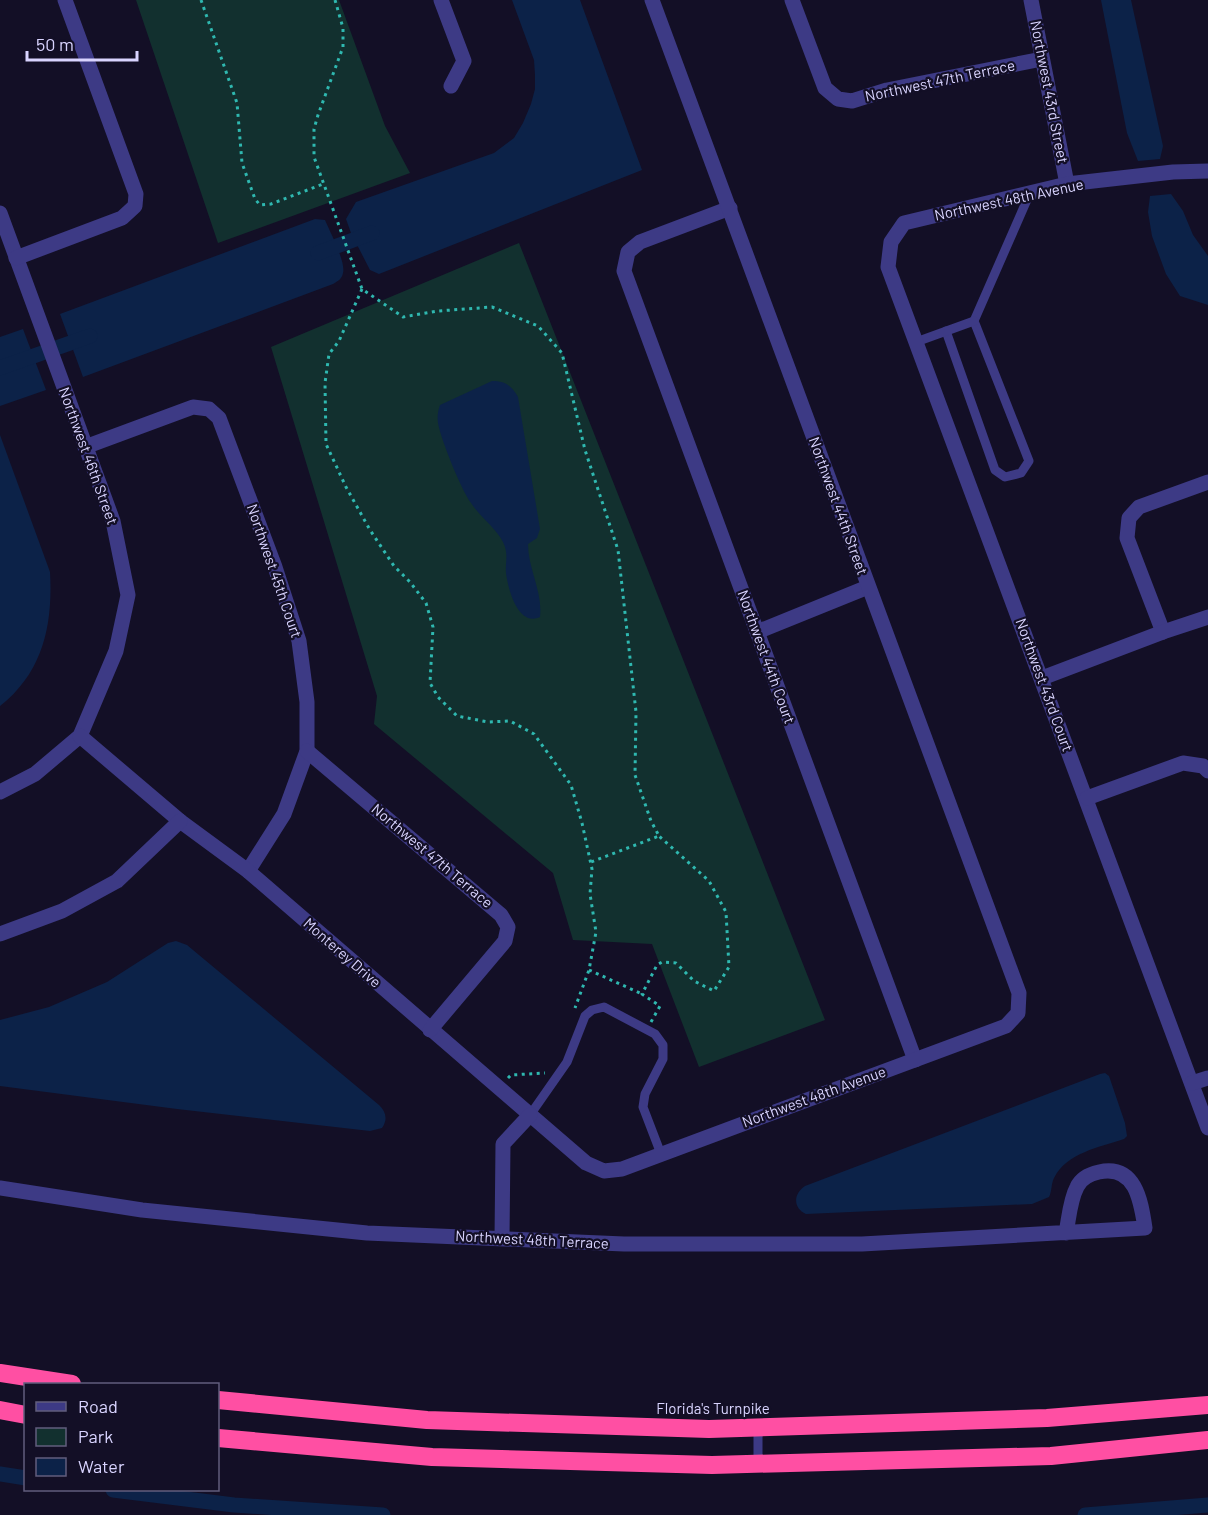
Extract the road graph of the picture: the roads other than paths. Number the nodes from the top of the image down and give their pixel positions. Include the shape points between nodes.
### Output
1 (65, 0) edge
2 (441, 0) edge
3 (652, 0) edge
4 (792, 0) edge
5 (1031, 0) edge
6 (1042, 59) junction
7 (451, 86) dead end
8 (1208, 171) edge
9 (1067, 184) junction
10 (1030, 193) junction
11 (730, 208) junction
12 (0, 213) edge
13 (891, 242) joint
14 (16, 258) junction
15 (974, 321) junction
16 (946, 331) junction
17 (916, 342) junction
18 (85, 447) junction
19 (1208, 482) edge
20 (868, 587) junction
21 (1208, 617) edge
22 (757, 632) junction
23 (1163, 632) junction
24 (1042, 678) junction
25 (80, 736) junction
26 (307, 751) junction
27 (1206, 769) edge
28 (0, 792) edge
29 (1087, 798) junction
30 (180, 821) junction
31 (248, 872) junction
32 (0, 934) edge
33 (1018, 1014) joint
34 (430, 1030) junction
35 (915, 1060) junction
36 (1208, 1077) edge
37 (1192, 1083) junction
38 (530, 1115) junction
39 (1208, 1128) edge
40 (661, 1154) junction
41 (604, 1170) joint
42 (0, 1188) edge
43 (1066, 1233) junction
44 (502, 1238) junction
45 (0, 1373) edge
46 (65, 1383) edge
47 (219, 1400) edge
48 (1208, 1405) edge
49 (0, 1410) edge
50 (24, 1414) edge
51 (758, 1428) junction
52 (219, 1438) edge
53 (1208, 1440) edge
54 (758, 1464) junction

1 - 14 street via 136,194 135,206 122,218
2 - 7 street via 464,61
3 - 11 street, Northwest 44th Street
4 - 6 street, Northwest 47th Terrace via 825,88 838,99 852,101 887,90
5 - 6 street, Northwest 43rd Street
6 - 9 street, Northwest 43rd Street
8 - 9 street, Northwest 48th Avenue
9 - 10 street, Northwest 48th Avenue
10 - 13 street, Northwest 48th Avenue via 904,223
10 - 15 lane
11 - 20 street, Northwest 44th Street
11 - 22 street, Northwest 44th Court via 640,242 628,252 624,270
12 - 14 street, Northwest 46th Street
13 - 17 street, Northwest 43rd Court via 888,267
14 - 18 street, Northwest 46th Street
15 - 16 lane
15 - 16 lane via 1029,461 1021,473 1005,477 995,470
16 - 17 lane
17 - 24 street, Northwest 43rd Court
18 - 25 street, Northwest 46th Street via 113,521 128,595 116,651
18 - 26 street, Northwest 45th Court via 193,407 209,409 219,418 299,641 307,702
19 - 23 street via 1139,507 1129,518 1127,538
20 - 22 street
20 - 33 street, Northwest 44th Street via 1019,993
21 - 23 street
22 - 35 street, Northwest 44th Court
23 - 24 street
24 - 29 street, Northwest 43rd Court
25 - 28 street via 35,774
25 - 30 street, Monterey Drive
26 - 31 street, Northwest 45th Court via 284,814
26 - 34 street, Northwest 47th Terrace via 501,915 508,927 505,941
27 - 29 street via 1183,763
29 - 37 street, Northwest 43rd Court
30 - 31 street, Monterey Drive
30 - 32 street via 117,880 62,911
31 - 34 street, Monterey Drive
33 - 35 street, Northwest 48th Avenue via 1006,1026
34 - 38 street, Monterey Drive
35 - 40 street, Northwest 48th Avenue
36 - 37 street
37 - 39 street, Northwest 43rd Court
38 - 40 lane via 567,1062 585,1016 604,1008 655,1034 663,1045 663,1059 645,1094 643,1107
38 - 41 street, Monterey Drive via 586,1163
38 - 44 street via 503,1144
40 - 41 street, Northwest 48th Avenue via 622,1169
42 - 44 street, Northwest 48th Terrace via 142,1210 367,1233
43 - 43 street, Northwest 48th Terrace via 1145,1228 1136,1188 1119,1173 1109,1170 1083,1179 1074,1193
43 - 44 street, Northwest 48th Terrace via 862,1244 624,1244
45 - 46 highway
47 - 51 highway, Florida's Turnpike via 427,1420
48 - 51 highway, Florida's Turnpike via 1047,1419
49 - 50 highway
51 - 54 lane
52 - 54 highway via 432,1457
53 - 54 highway via 1051,1456

